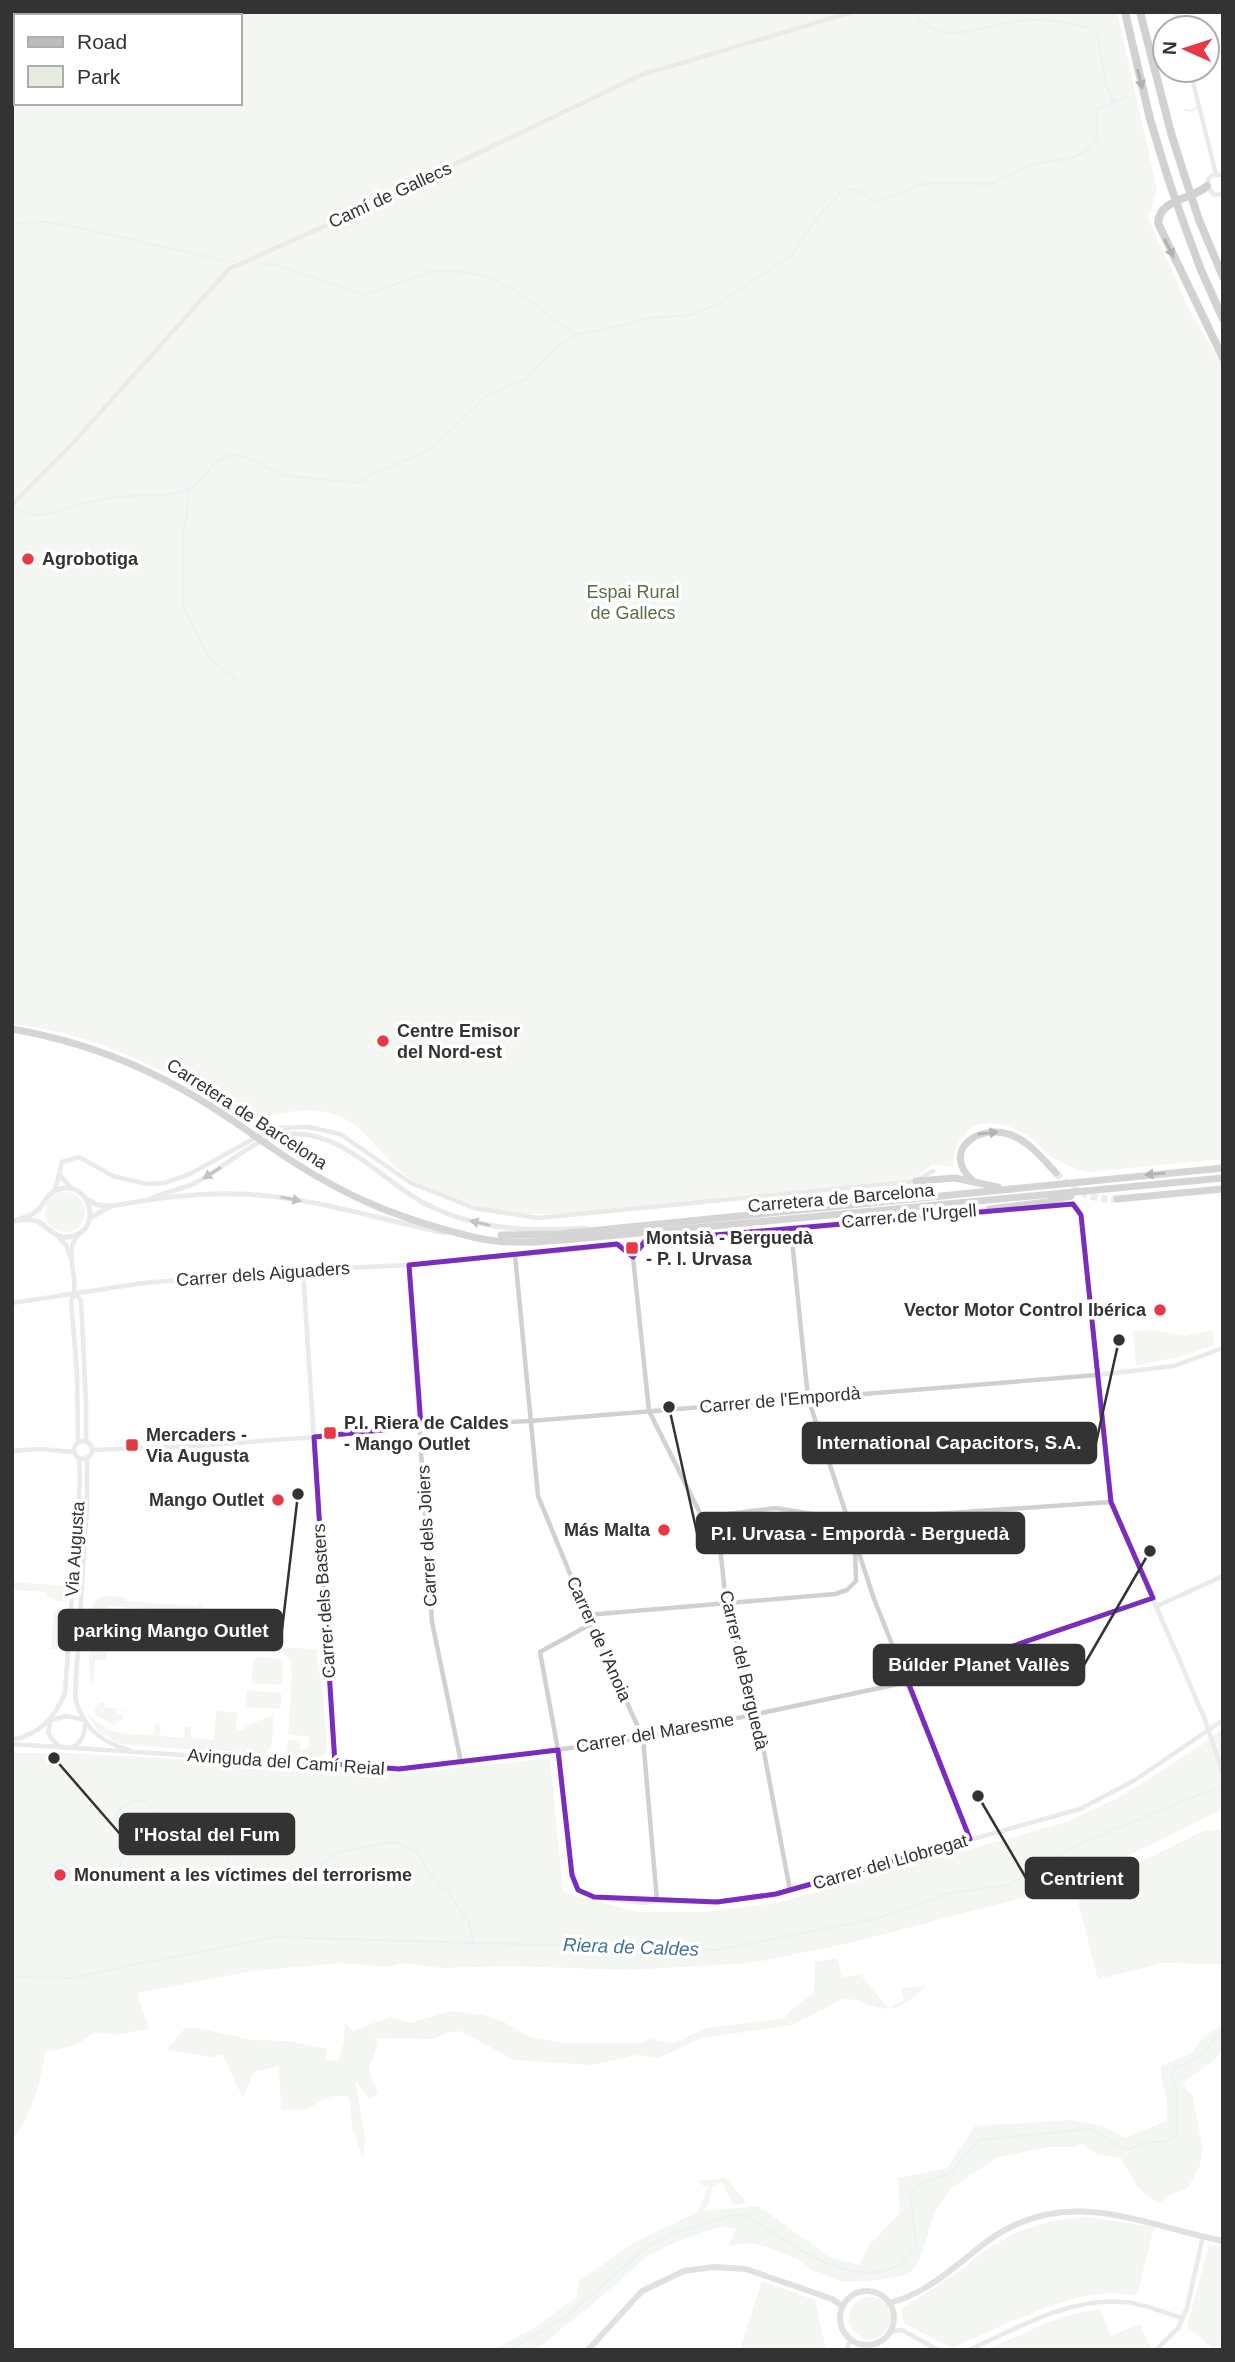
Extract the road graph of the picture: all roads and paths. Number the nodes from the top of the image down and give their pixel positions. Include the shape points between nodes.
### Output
1 (852, 12) edge
2 (1125, 12) edge
3 (1140, 12) edge
4 (1194, 84) edge
5 (1216, 174) junction
6 (1223, 175) edge
7 (1207, 186) junction
8 (1223, 194) edge
9 (1223, 277) edge
10 (1223, 319) edge
11 (1223, 358) edge
12 (12, 505) edge
13 (12, 1029) edge
14 (1223, 1168) edge
15 (933, 1171) dead end
16 (1056, 1173) tunnel mouth
17 (60, 1175) junction
18 (1223, 1178) edge
19 (916, 1181) junction
20 (972, 1181) junction
21 (71, 1188) junction
22 (1016, 1188) junction
23 (1223, 1189) edge
24 (55, 1190) junction
25 (1092, 1191) junction
26 (87, 1199) junction
27 (150, 1199) junction
28 (1117, 1199) tunnel mouth
29 (43, 1204) junction
30 (111, 1206) junction
31 (990, 1209) junction
32 (90, 1218) junction
33 (15, 1220) edge
34 (45, 1226) junction
35 (802, 1226) junction
36 (596, 1228) junction
37 (81, 1232) junction
38 (462, 1233) junction
39 (56, 1236) junction
40 (472, 1237) junction
41 (645, 1241) junction
42 (617, 1244) junction
43 (515, 1255) junction
44 (71, 1257) junction
45 (633, 1257) junction
46 (409, 1265) junction
47 (303, 1270) junction
48 (75, 1294) junction
49 (12, 1303) edge
50 (1223, 1348) edge
51 (1097, 1375) junction
52 (808, 1398) junction
53 (649, 1411) junction
54 (530, 1421) junction
55 (421, 1426) junction
56 (314, 1437) junction
57 (86, 1441) junction
58 (78, 1443) junction
59 (92, 1450) junction
60 (12, 1451) edge
61 (74, 1452) junction
62 (79, 1458) junction
63 (87, 1458) junction
64 (1111, 1503) junction
65 (848, 1520) junction
66 (709, 1528) junction
67 (855, 1540) junction
68 (1223, 1576) edge
69 (1153, 1598) junction
70 (726, 1602) junction
71 (1157, 1606) junction
72 (587, 1615) junction
73 (591, 1624) junction
74 (908, 1682) junction
75 (757, 1715) junction
76 (51, 1720) junction
77 (85, 1720) junction
78 (1223, 1720) edge
79 (1210, 1730) junction
80 (643, 1738) junction
81 (12, 1742) edge
82 (68, 1748) junction
83 (558, 1750) junction
84 (136, 1752) junction
85 (461, 1762) junction
86 (335, 1764) junction
87 (1223, 1774) edge
88 (970, 1839) junction
89 (790, 1890) junction
90 (657, 1901) junction
91 (1203, 2236) junction
92 (1223, 2241) edge
93 (889, 2302) junction
94 (842, 2306) junction
95 (1182, 2318) junction
96 (890, 2332) junction
97 (850, 2340) junction
98 (588, 2350) edge
99 (847, 2350) edge
100 (939, 2350) edge
101 (969, 2350) edge
102 (1156, 2350) edge

1 - 12 street, Camí de Gallecs via 641,75 229,269
2 -> 10 highway, bridge via 1167,178
3 - 9 highway, bridge via 1167,121
4 - 5 street
5 - 6 street
5 - 7 street
7 - 8 street via 1214,195
7 -> 11 highway via 1166,206 1158,223
13 - 38 highway, Carretera de Barcelona, bridge via 135,1064 187,1090 307,1172 351,1196 399,1216
14 -> 22 highway, Carretera de Barcelona
15 - 19 street
20 -> 16 highway via 963,1170 963,1150 973,1136 987,1131 1019,1139
17 - 19 street via 62,1162 79,1157 113,1176 164,1183 188,1175 262,1134 308,1127 340,1134 411,1183 474,1209 538,1218
17 - 21 street
17 - 24 street
18 - 25 highway, Carretera de Barcelona
19 - 20 highway via 948,1177
20 - 22 highway
21 - 24 street
21 - 26 street
22 - 36 highway, Carretera de Barcelona
23 - 28 highway
24 - 29 street
25 - 31 highway
25 - 40 highway, Carretera de Barcelona via 586,1238 528,1241
26 - 30 street
26 - 32 street
27 - 30 street
36 -> 27 street via 511,1229 452,1215 403,1191 336,1144 306,1135 267,1139 195,1182
27 -> 40 street via 198,1194 277,1197
29 - 33 street via 33,1214
29 - 34 street
30 - 32 street
31 - 35 street, Carrer de l'Urgell
31 - 51 street, Carrer de l'Urgell via 1067,1202 1076,1207 1082,1220
32 - 37 street
33 - 34 street
34 - 39 street
35 - 41 street, Carrer de l'Urgell
35 - 52 street via 792,1240
36 - 38 highway, Carretera de Barcelona via 523,1236
37 - 39 street
37 - 44 street via 74,1240
38 - 40 highway, Carretera de Barcelona
39 - 44 street
41 - 42 street, Carrer de l'Urgell
41 - 45 street
42 - 43 street, Carrer de l'Urgell
42 - 45 street
43 - 46 street, Carrer dels Aiguaders
43 - 54 street
44 - 48 street
45 - 53 street, Carrer del Berguedà
46 - 47 street, Carrer dels Aiguaders
46 - 55 street, Carrer dels Joiers
47 - 48 street, Carrer dels Aiguaders via 144,1283
47 - 56 street, Carrer dels Basters
48 - 49 street, Carrer dels Aiguaders
48 - 57 street via 81,1300
48 - 58 street via 71,1301
50 - 51 street, Carrer de l'Empordà via 1174,1366
51 - 52 street, Carrer de l'Empordà
51 - 64 street
52 - 53 street, Carrer de l'Empordà
52 - 65 street
53 - 54 street, Carrer de l'Empordà
53 - 66 street, Carrer del Berguedà
54 - 55 street, Carrer de l'Empordà
54 - 72 street, Carrer de l'Anoia via 538,1496
55 - 56 street, Carrer de l'Empordà
55 - 85 street, Carrer dels Joiers via 432,1622
56 - 59 street, Carrer de l'Empordà
56 - 86 street, Carrer dels Basters
57 - 58 street
57 - 59 street
58 - 61 street
59 - 63 street
60 - 61 street
61 - 62 street
62 - 63 street
62 - 76 street, Via Augusta via 67,1681
63 - 77 street, Via Augusta via 75,1696
64 - 65 street
64 - 69 street
65 - 66 street via 776,1508 720,1516
65 - 67 street
66 - 70 street, Carrer del Berguedà via 720,1547
67 - 70 street via 856,1581 847,1590
67 - 74 street
68 - 71 street
69 - 71 street
69 - 74 street, Carrer del Maresme
70 - 72 street
70 - 75 street, Carrer del Berguedà
71 - 79 street
72 - 73 street, Carrer de l'Anoia
73 - 80 street, Carrer de l'Anoia
73 - 83 street via 540,1651
74 - 75 street, Carrer del Maresme
74 - 88 street
75 - 80 street, Carrer del Maresme
75 - 89 street, Carrer del Berguedà
76 - 77 street via 66,1716
76 - 81 street
76 - 82 street via 50,1737
77 - 82 street via 83,1739
77 - 84 street via 103,1741
78 - 79 street, Carrer del Llobregat
79 - 87 street
79 - 88 street, Carrer del Llobregat via 1135,1780 1080,1809
80 - 83 street, Carrer del Maresme
80 - 90 street, Carrer de l'Anoia
81 - 82 street, Avinguda del Camí Reial
82 - 84 street, Avinguda del Camí Reial
83 - 85 street, Avinguda del Camí Reial
83 - 90 street, Carrer del Llobregat via 575,1886 594,1897
84 - 86 street, Avinguda del Camí Reial
85 - 86 street, Avinguda del Camí Reial via 399,1769
88 - 89 street, Carrer del Llobregat
89 - 90 street, Carrer del Llobregat via 718,1902
91 - 92 main road
91 - 93 main road via 1116,2214 1083,2211 1029,2220 1000,2233 922,2289
91 - 95 street
93 - 94 main road via 862,2291
93 - 96 main road via 894,2323
94 - 97 main road via 841,2324
94 - 98 main road via 746,2269 684,2271 642,2291
95 - 101 street via 1127,2302 1098,2301 1050,2314
95 - 102 street
96 - 97 main road via 874,2344
96 - 100 street via 902,2330
97 - 99 street

